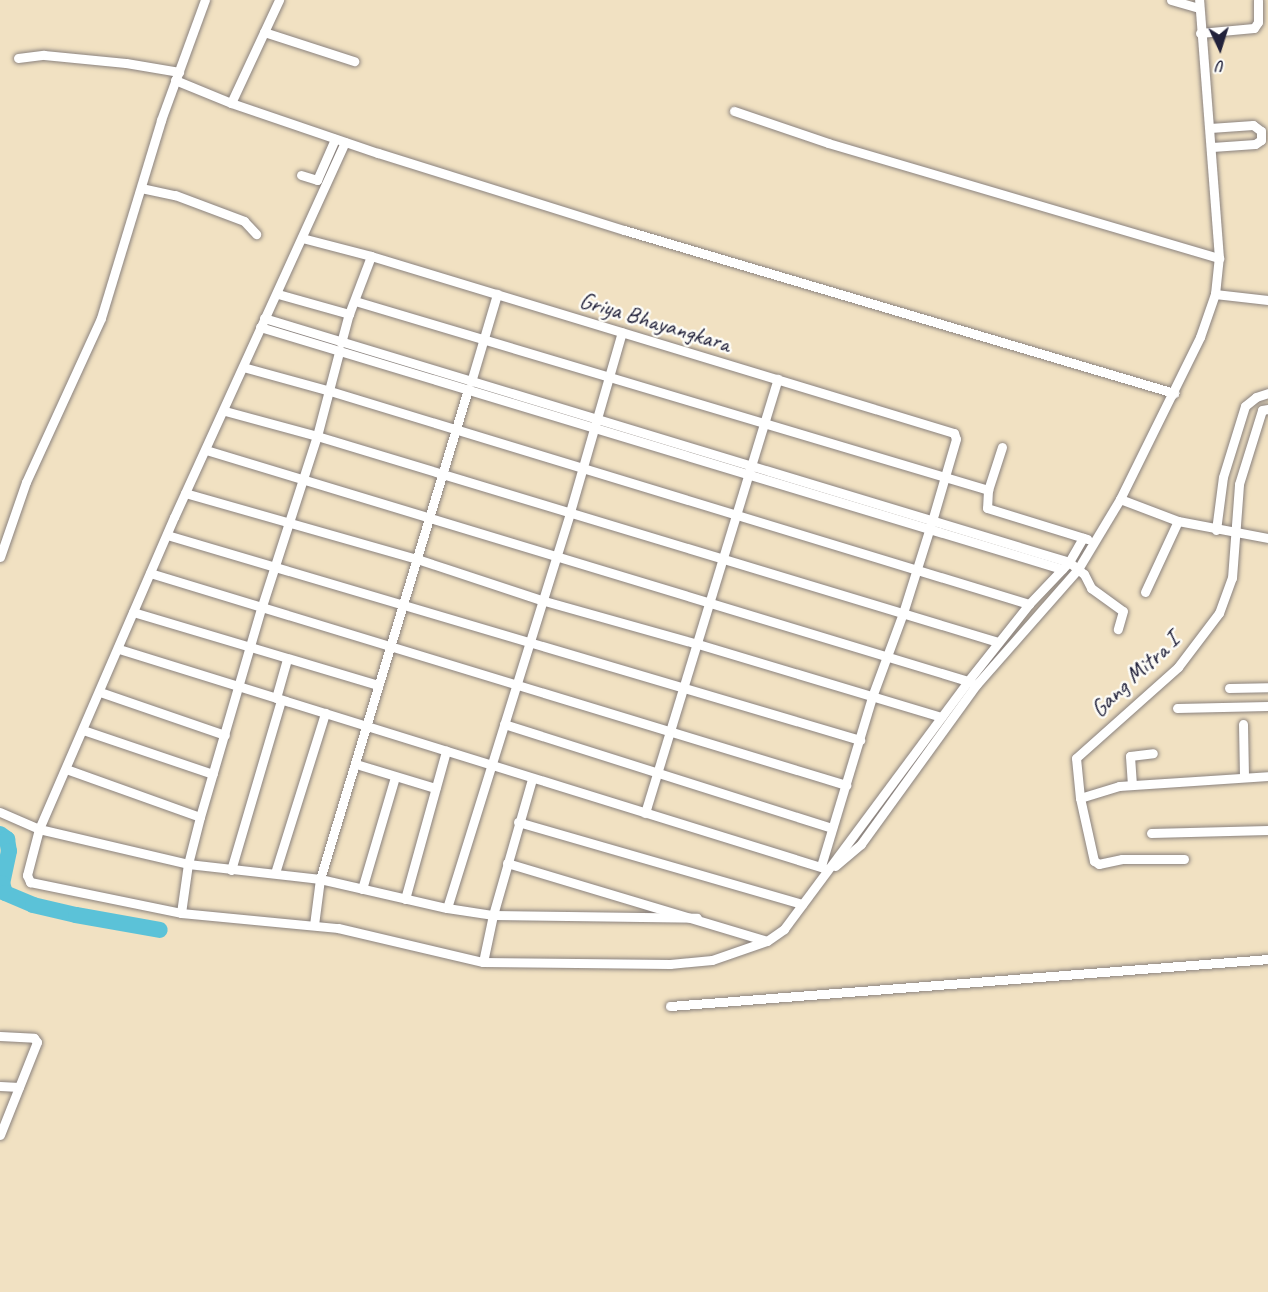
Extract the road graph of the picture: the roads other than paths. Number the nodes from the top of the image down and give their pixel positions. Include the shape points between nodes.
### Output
1 (205, 0) edge
2 (279, 0) edge
3 (1171, 0) edge
4 (1258, 0) edge
5 (1199, 4) edge
6 (264, 32) junction
7 (1200, 33) junction
8 (18, 58) dead end
9 (354, 61) dead end
10 (177, 76) junction
11 (231, 103) junction
12 (734, 111) dead end
13 (1209, 128) junction
14 (335, 139) junction
15 (345, 142) junction
16 (1212, 147) junction
17 (301, 175) dead end
18 (141, 188) junction
19 (256, 234) dead end
20 (302, 238) junction
21 (370, 256) junction
22 (1219, 258) junction
23 (278, 294) junction
24 (497, 294) junction
25 (1215, 294) junction
26 (1268, 300) edge
27 (355, 301) junction
28 (349, 314) junction
29 (262, 323) junction
30 (622, 332) junction
31 (484, 338) junction
32 (340, 347) junction
33 (243, 368) junction
34 (610, 375) junction
35 (778, 379) junction
36 (470, 386) junction
37 (330, 391) junction
38 (1174, 393) junction
39 (1268, 393) edge
40 (1268, 409) edge
41 (225, 411) junction
42 (765, 422) junction
43 (596, 424) junction
44 (455, 430) junction
45 (317, 436) junction
46 (1002, 447) dead end
47 (206, 450) junction
48 (583, 468) junction
49 (750, 470) junction
50 (443, 475) junction
51 (946, 476) junction
52 (303, 480) junction
53 (988, 490) junction
54 (185, 493) junction
55 (1120, 499) junction
56 (570, 512) junction
57 (738, 514) junction
58 (430, 518) junction
59 (1178, 521) junction
60 (289, 522) junction
61 (931, 526) junction
62 (1217, 530) junction
63 (1235, 534) junction
64 (167, 536) junction
65 (1083, 538) junction
66 (1268, 538) edge
67 (3, 539) edge
68 (1094, 542) junction
69 (554, 556) junction
70 (0, 557) edge
71 (417, 559) junction
72 (724, 559) junction
73 (275, 566) junction
74 (1066, 566) junction
75 (917, 569) junction
76 (1078, 569) junction
77 (150, 573) junction
78 (1145, 592) dead end
79 (541, 600) junction
80 (711, 601) junction
81 (401, 604) junction
82 (1029, 604) junction
83 (261, 609) junction
84 (134, 612) junction
85 (903, 613) junction
86 (1118, 629) dead end
87 (529, 642) junction
88 (998, 642) junction
89 (699, 644) junction
90 (250, 647) junction
91 (389, 647) junction
92 (119, 649) junction
93 (887, 655) junction
94 (287, 659) junction
95 (968, 681) junction
96 (978, 684) junction
97 (378, 685) junction
98 (514, 686) junction
99 (239, 687) junction
100 (684, 687) junction
101 (1268, 687) edge
102 (1229, 688) dead end
103 (100, 692) junction
104 (872, 697) junction
105 (279, 699) junction
106 (1268, 706) edge
107 (1177, 708) dead end
108 (324, 713) junction
109 (941, 717) junction
110 (504, 724) junction
111 (1243, 724) dead end
112 (366, 726) junction
113 (83, 730) junction
114 (671, 731) junction
115 (225, 735) junction
116 (860, 740) junction
117 (446, 751) junction
118 (1153, 753) dead end
119 (356, 764) junction
120 (489, 766) junction
121 (66, 769) junction
122 (658, 771) junction
123 (213, 774) junction
124 (1268, 776) edge
125 (395, 777) junction
126 (1244, 777) junction
127 (532, 779) junction
128 (846, 785) junction
129 (1132, 785) junction
130 (435, 788) junction
131 (1080, 798) junction
132 (0, 812) edge
133 (645, 813) junction
134 (200, 817) junction
135 (518, 822) junction
136 (832, 828) junction
137 (39, 829) junction
138 (1268, 830) edge
139 (1151, 833) dead end
140 (1184, 859) dead end
141 (507, 863) junction
142 (188, 864) junction
143 (231, 870) junction
144 (826, 870) junction
145 (275, 873) junction
146 (320, 879) junction
147 (362, 889) junction
148 (405, 899) junction
149 (802, 904) junction
150 (447, 908) junction
151 (181, 913) junction
152 (493, 915) junction
153 (697, 918) junction
154 (314, 925) junction
155 (767, 941) junction
156 (1268, 959) edge
157 (483, 962) junction
158 (670, 1006) dead end
159 (0, 1036) edge
160 (0, 1086) edge
161 (19, 1087) junction
162 (0, 1135) edge

1 - 10 street
2 - 6 street
3 - 5 street
4 - 7 street via 1258,22 1254,28
5 - 7 street
6 - 9 street
6 - 11 street
7 - 13 street
8 - 10 street via 44,55 126,63
10 - 11 street
10 - 18 street
11 - 14 street
12 - 22 street
13 - 16 street
13 - 16 street via 1253,124 1261,131 1261,140 1255,144
14 - 15 street
14 - 17 street via 317,180
15 - 20 street
15 - 38 street via 624,230
16 - 22 street
18 - 19 street via 175,195 244,221
18 - 67 street via 101,318
20 - 21 street, Griya Bhayangkara
20 - 23 street
21 - 24 street, Griya Bhayangkara
21 - 27 street
22 - 25 street
23 - 28 street
23 - 29 street
24 - 30 street, Griya Bhayangkara
24 - 31 street
25 - 26 street
25 - 38 street
27 - 28 street
27 - 31 street
28 - 32 street
29 - 32 street
29 - 33 street
30 - 34 street
30 - 35 street, Griya Bhayangkara
31 - 34 street
31 - 36 street
32 - 36 street
32 - 37 street
33 - 37 street
33 - 41 street
34 - 42 street
34 - 43 street
35 - 42 street
35 - 51 street, Griya Bhayangkara via 952,431 956,439
36 - 43 street
36 - 44 street
37 - 44 street
37 - 45 street
38 - 55 street
39 - 62 street via 1245,406 1223,477
40 - 63 street, Gang Mitra I via 1262,411 1239,484
41 - 45 street
41 - 47 street
42 - 49 street
42 - 51 street
43 - 48 street
43 - 49 street
44 - 48 street
44 - 50 street
45 - 50 street
45 - 52 street
46 - 53 street
47 - 52 street
47 - 54 street
48 - 56 street
48 - 57 street
49 - 57 street
49 - 61 street
50 - 56 street
50 - 58 street
51 - 53 street
51 - 61 street, Griya Bhayangkara
52 - 58 street
52 - 60 street
53 - 65 street via 986,504 990,510
54 - 60 street
54 - 64 street
55 - 59 street
55 - 68 street
56 - 69 street
56 - 72 street
57 - 72 street
57 - 75 street
58 - 69 street
58 - 71 street
59 - 62 street
59 - 78 street
60 - 71 street
60 - 73 street
61 - 74 street
61 - 75 street, Griya Bhayangkara
62 - 63 street
63 - 66 street
63 - 131 street, Gang Mitra I via 1232,578 1219,613 1178,667 1078,754
64 - 73 street
64 - 77 street
65 - 68 street
65 - 74 street
67 - 70 street
68 - 76 street
69 - 79 street
69 - 80 street
71 - 79 street
71 - 81 street
72 - 80 street
72 - 85 street
73 - 81 street
73 - 83 street
74 - 76 street
74 - 82 street
75 - 82 street
75 - 85 street, Griya Bhayangkara
76 - 86 street via 1091,588 1123,611
76 - 96 street
77 - 83 street
77 - 84 street
79 - 87 street
79 - 89 street
80 - 89 street
80 - 93 street
81 - 87 street
81 - 91 street
82 - 88 street
83 - 90 street
83 - 91 street
84 - 90 street
84 - 92 street
85 - 88 street
85 - 93 street, Griya Bhayangkara
87 - 98 street
87 - 100 street
88 - 95 street
89 - 100 street
89 - 104 street
90 - 94 street
90 - 99 street
91 - 97 street
91 - 98 street
92 - 99 street
92 - 103 street
93 - 95 street
93 - 104 street, Griya Bhayangkara
94 - 97 street
94 - 105 street
95 - 96 street
95 - 109 street
96 - 144 street via 861,844
97 - 112 street
98 - 110 street
98 - 114 street
99 - 105 street
99 - 115 street
100 - 114 street
100 - 116 street
101 - 102 street
103 - 113 street
103 - 115 street
104 - 109 street
104 - 116 street, Griya Bhayangkara
105 - 108 street
105 - 143 street
106 - 107 street
108 - 112 street
108 - 145 street
109 - 144 street
110 - 120 street
110 - 122 street
111 - 126 street
112 - 117 street
112 - 119 street
113 - 121 street
113 - 123 street
114 - 122 street
114 - 128 street
115 - 123 street
116 - 128 street, Griya Bhayangkara
117 - 120 street
117 - 130 street
118 - 129 street via 1130,756
119 - 125 street
119 - 146 street
120 - 127 street
120 - 150 street
121 - 134 street
121 - 137 street
122 - 133 street
122 - 136 street
123 - 134 street
124 - 126 street
125 - 130 street
125 - 147 street
126 - 129 street
127 - 133 street
127 - 135 street
128 - 136 street, Griya Bhayangkara
129 - 131 street
130 - 148 street
131 - 140 street via 1097,863
132 - 137 street
133 - 144 street
134 - 142 street
135 - 141 street
135 - 149 street
136 - 144 street, Griya Bhayangkara
137 - 142 street
137 - 151 street via 28,880
138 - 139 street
141 - 152 street
141 - 153 street
142 - 143 street
142 - 151 street
143 - 145 street
144 - 149 street
145 - 146 street
146 - 147 street
146 - 154 street
147 - 148 street
148 - 150 street
149 - 155 street via 784,929
150 - 152 street
151 - 154 street
152 - 153 street
152 - 157 street
153 - 155 street
154 - 157 street
155 - 157 street via 693,963
156 - 158 street
159 - 161 street via 37,1040
160 - 161 street
161 - 162 street

